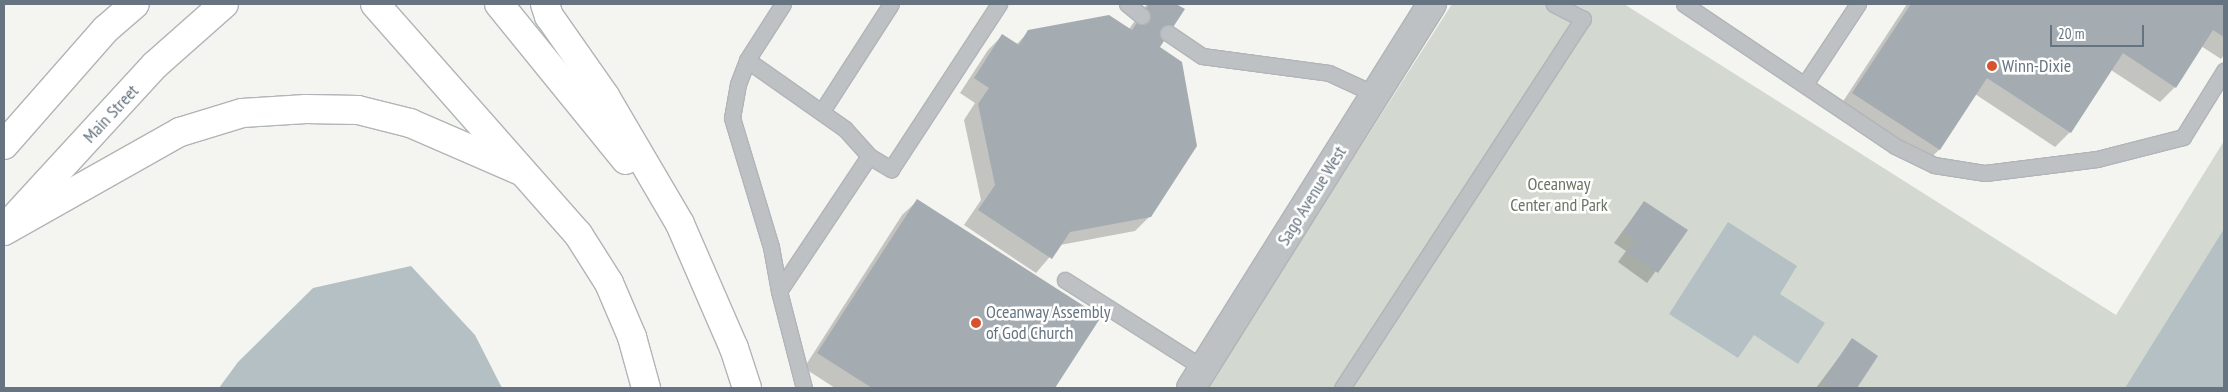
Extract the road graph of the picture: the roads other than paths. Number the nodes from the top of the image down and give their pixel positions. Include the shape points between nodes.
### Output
1 (135, 4) edge
2 (224, 4) edge
3 (376, 4) edge
4 (499, 4) edge
5 (545, 4) edge
6 (783, 4) edge
7 (891, 4) edge
8 (999, 4) edge
9 (1126, 4) edge
10 (1432, 4) edge
11 (1554, 4) edge
12 (1684, 4) edge
13 (1858, 4) edge
14 (1142, 16) dead end
15 (1168, 33) dead end
16 (746, 60) junction
17 (2224, 71) edge
18 (1805, 84) junction
19 (1377, 95) junction
20 (822, 111) junction
21 (4, 145) edge
22 (869, 156) junction
23 (521, 171) junction
24 (680, 224) junction
25 (4, 230) edge
26 (1065, 280) dead end
27 (779, 291) junction
28 (1197, 378) edge
29 (646, 388) edge
30 (747, 388) edge
31 (804, 388) edge
32 (1342, 388) edge

1 - 21 main road via 106,30
2 - 25 main road, Main Street via 155,65
3 - 23 main road
4 - 24 main road
5 - 24 main road via 549,16 605,96
6 - 16 lane
7 - 20 lane
8 - 22 lane via 891,170
9 - 14 lane
10 - 19 street, Sago Avenue West
11 - 32 lane via 1583,20
12 - 18 lane
13 - 18 lane
15 - 19 lane via 1202,56 1329,73
16 - 20 lane
16 - 27 lane via 732,118 771,247
17 - 18 lane via 2183,137 2098,159 1985,173 1934,165 1896,146
19 - 28 street, Sago Avenue West
20 - 22 lane via 845,129
22 - 27 lane
23 - 25 main road via 410,123 358,110 242,113 180,132
23 - 29 main road via 578,234 609,284 632,337
24 - 30 main road via 734,348
26 - 28 lane
27 - 31 lane

